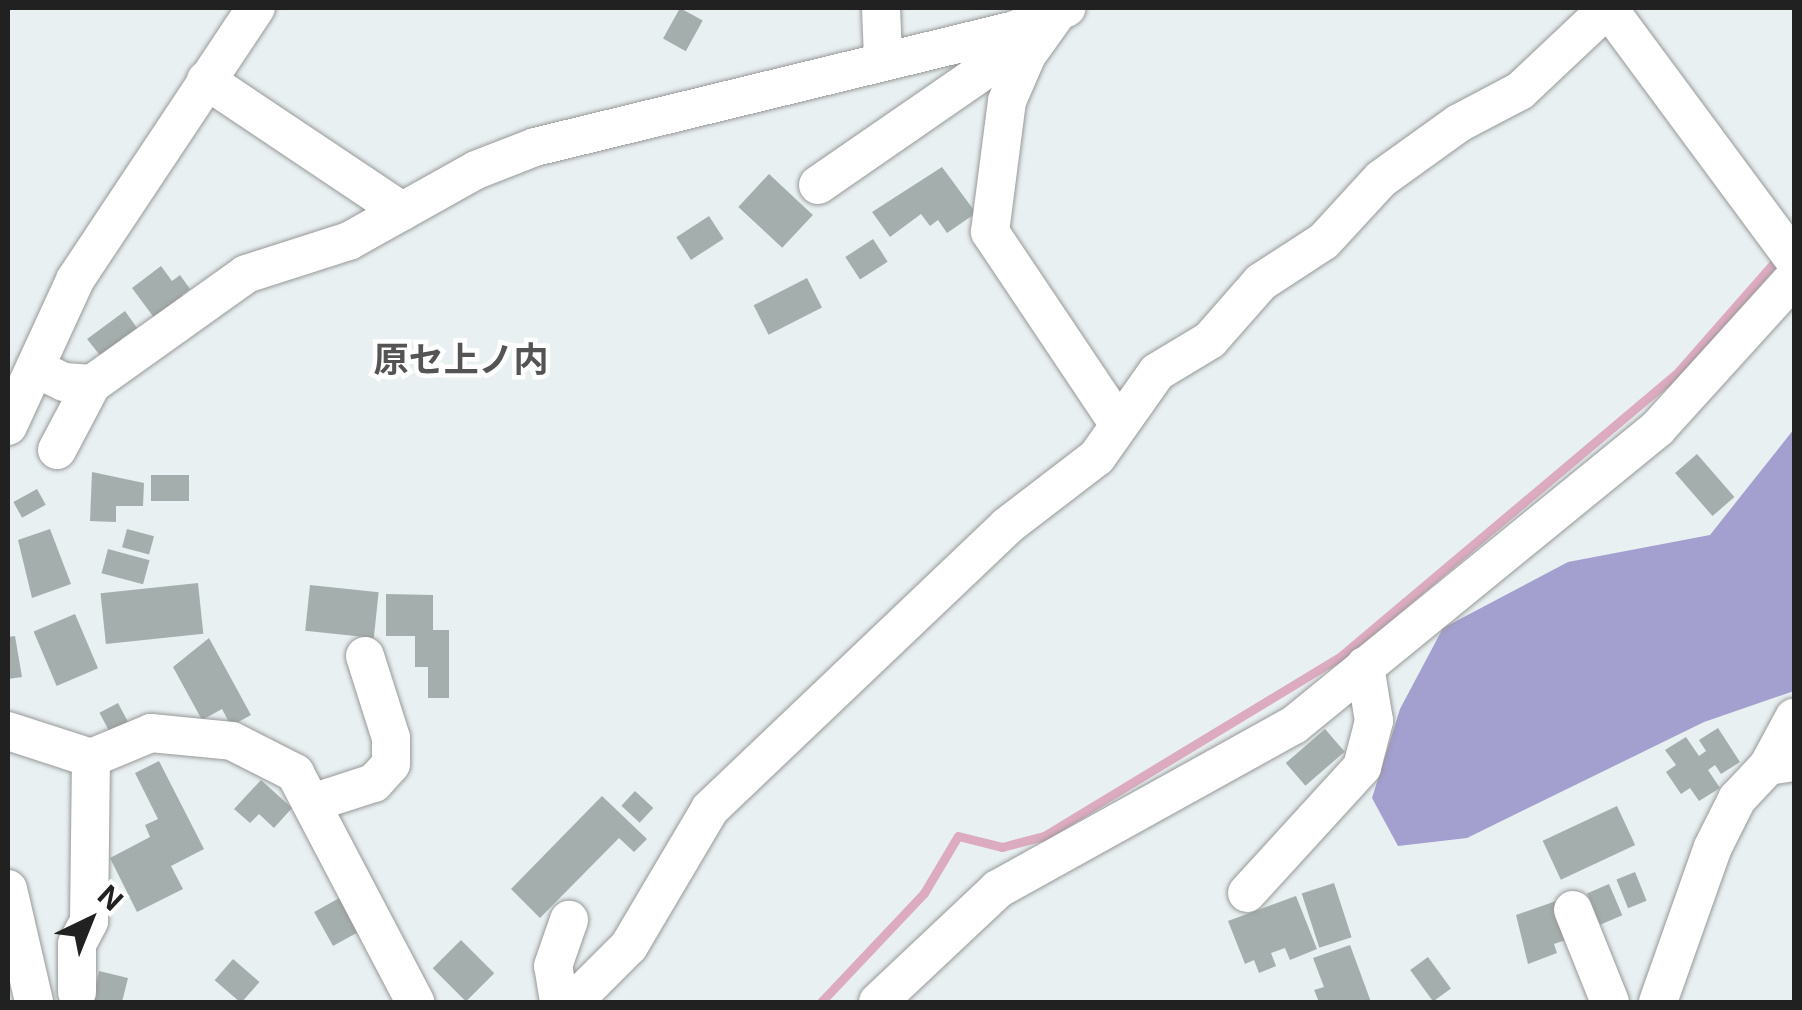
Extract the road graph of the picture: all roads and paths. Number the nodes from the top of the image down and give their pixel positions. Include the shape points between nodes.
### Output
1 (256, 8) edge
2 (881, 8) edge
3 (1608, 8) edge
4 (1062, 10) edge
5 (1014, 30) junction
6 (883, 58) junction
7 (206, 80) junction
8 (818, 186) dead end
9 (402, 211) junction
10 (1786, 249) edge
11 (1794, 278) edge
12 (35, 368) junction
13 (92, 384) junction
14 (1118, 423) junction
15 (8, 426) edge
16 (57, 450) dead end
17 (365, 656) dead end
18 (1365, 666) junction
19 (1794, 718) edge
20 (8, 731) edge
21 (91, 758) junction
22 (1781, 764) edge
23 (314, 802) junction
24 (8, 889) edge
25 (1247, 893) dead end
26 (1573, 910) dead end
27 (568, 920) dead end
28 (78, 944) junction
29 (24, 949) junction
30 (77, 992) dead end
31 (34, 1002) edge
32 (415, 1002) edge
33 (559, 1002) edge
34 (573, 1002) edge
35 (878, 1002) edge
36 (1610, 1002) edge
37 (1658, 1002) edge

1 - 7 street
2 - 6 street
3 - 10 street
3 - 14 street via 1520,91 1459,123 1381,179 1324,240 1261,282 1210,340 1157,372
4 - 5 street
4 - 14 street via 1027,55 1007,101 990,232
5 - 6 street
5 - 8 street via 986,69
6 - 9 street via 535,147
7 - 9 street
7 - 12 street via 74,280
9 - 13 street via 348,241 246,274
11 - 18 street via 1658,428
12 - 13 street via 64,382
12 - 15 street
13 - 16 street
14 - 34 street via 1097,457 1007,526 710,809 630,946
17 - 23 street via 391,738 391,764 374,784
18 - 25 street via 1373,697 1372,747 1348,784
18 - 35 street via 1294,726 1213,776 998,889
19 - 22 street
20 - 21 street
21 - 23 street via 151,733 232,741 294,773
21 - 28 street via 89,921
22 - 37 street via 1737,799
23 - 32 street
24 - 29 street
26 - 36 street
27 - 33 street via 553,966
28 - 29 street
28 - 30 street
29 - 31 street

